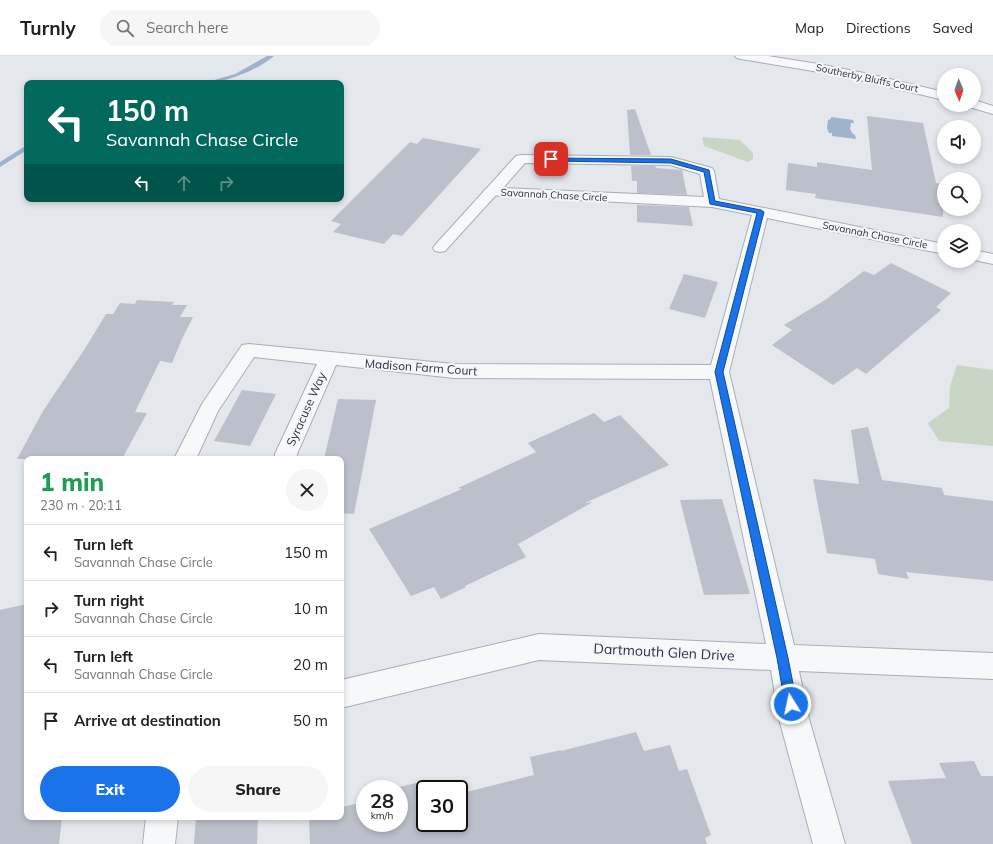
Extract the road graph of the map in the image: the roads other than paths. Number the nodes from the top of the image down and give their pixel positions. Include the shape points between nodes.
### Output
1 (741, 56) edge
2 (813, 61) edge
3 (937, 94) edge
4 (981, 106) edge
5 (993, 110) edge
6 (491, 192) junction
7 (712, 202) junction
8 (761, 212) junction
9 (440, 248) dead end
10 (937, 248) edge
11 (981, 256) edge
12 (993, 259) edge
13 (328, 359) junction
14 (719, 372) junction
15 (186, 456) edge
16 (286, 456) edge
17 (783, 658) junction
18 (993, 666) edge
19 (344, 693) edge
20 (162, 820) edge
21 (159, 844) edge
22 (828, 844) edge

1 - 2 street, Southerby Bluffs Court
2 - 3 street, Southerby Bluffs Court
4 - 5 street
6 - 7 street, Savannah Chase Circle
6 - 7 street, Savannah Chase Circle via 521,159 671,161 707,171
6 - 9 lane
7 - 8 street, Savannah Chase Circle
8 - 10 street, Savannah Chase Circle
8 - 14 street
11 - 12 street
13 - 14 street, Madison Farm Court via 454,371
13 - 15 street, Madison Farm Court via 250,350 209,408
13 - 16 street, Syracuse Way
14 - 17 street
17 - 18 street, Dartmouth Glen Drive
17 - 19 street, Dartmouth Glen Drive via 539,647
17 - 22 street via 794,719
20 - 21 street

